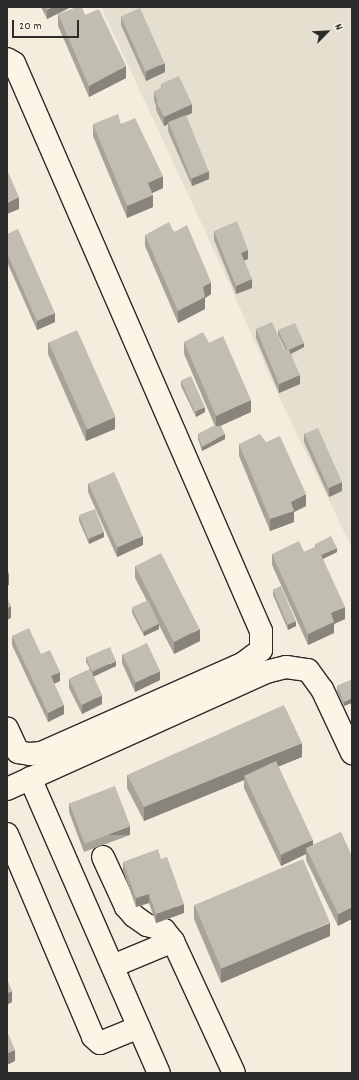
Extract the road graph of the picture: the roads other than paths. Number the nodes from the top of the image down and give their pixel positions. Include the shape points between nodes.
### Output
1 (7, 59) edge
2 (7, 728) edge
3 (352, 753) edge
4 (30, 778) junction
5 (7, 789) edge
6 (7, 834) edge
7 (103, 857) dead end
8 (173, 941) junction
9 (113, 966) junction
10 (139, 1027) junction
11 (159, 1073) edge
12 (234, 1073) edge

1 - 2 street via 14,63 261,631 261,650 244,663 41,753 18,752
3 - 4 street via 322,689 308,670 286,667 266,672
4 - 5 street
4 - 9 street
6 - 10 street via 93,1037 100,1043
7 - 8 street via 126,907 147,925 164,930
8 - 9 street
8 - 12 street
9 - 10 street
10 - 11 street

